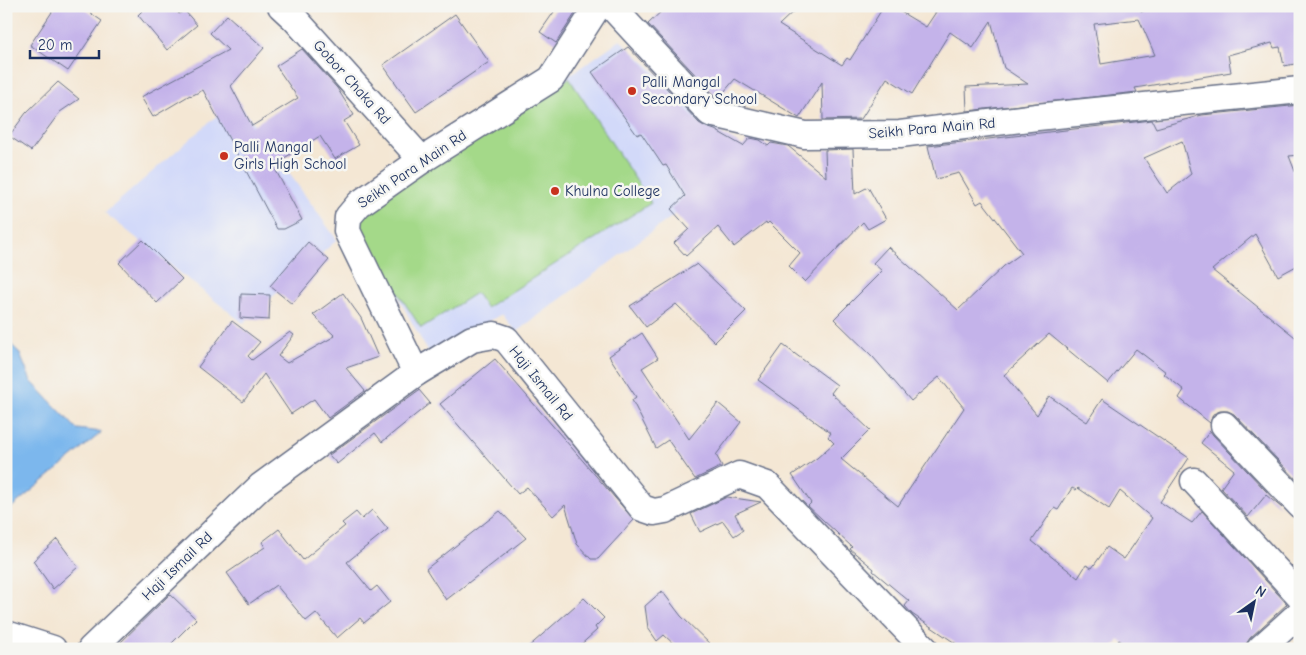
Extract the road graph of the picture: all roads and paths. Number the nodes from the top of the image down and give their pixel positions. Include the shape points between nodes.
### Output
1 (281, 6) edge
2 (598, 6) edge
3 (611, 6) edge
4 (1300, 90) edge
5 (422, 160) junction
6 (416, 373) junction
7 (1224, 425) dead end
8 (1194, 481) dead end
9 (1300, 504) edge
10 (1300, 596) edge
11 (1300, 613) edge
12 (6, 634) edge
13 (53, 649) edge
14 (91, 649) edge
15 (925, 649) edge
16 (1260, 649) edge

1 - 5 street, Gobor Chaka Rd
2 - 5 street, Seikh Para Main Rd via 552,79
3 - 4 street, Seikh Para Main Rd via 710,113 805,136 900,134
5 - 6 street, Seikh Para Main Rd via 358,204 348,217 346,231
6 - 14 street, Haji Ismail Rd via 261,486
6 - 15 street, Haji Ismail Rd via 472,340 494,335 506,339 642,508 654,512 665,510 739,475 767,485
7 - 9 street
8 - 10 street
11 - 16 street
12 - 13 street

